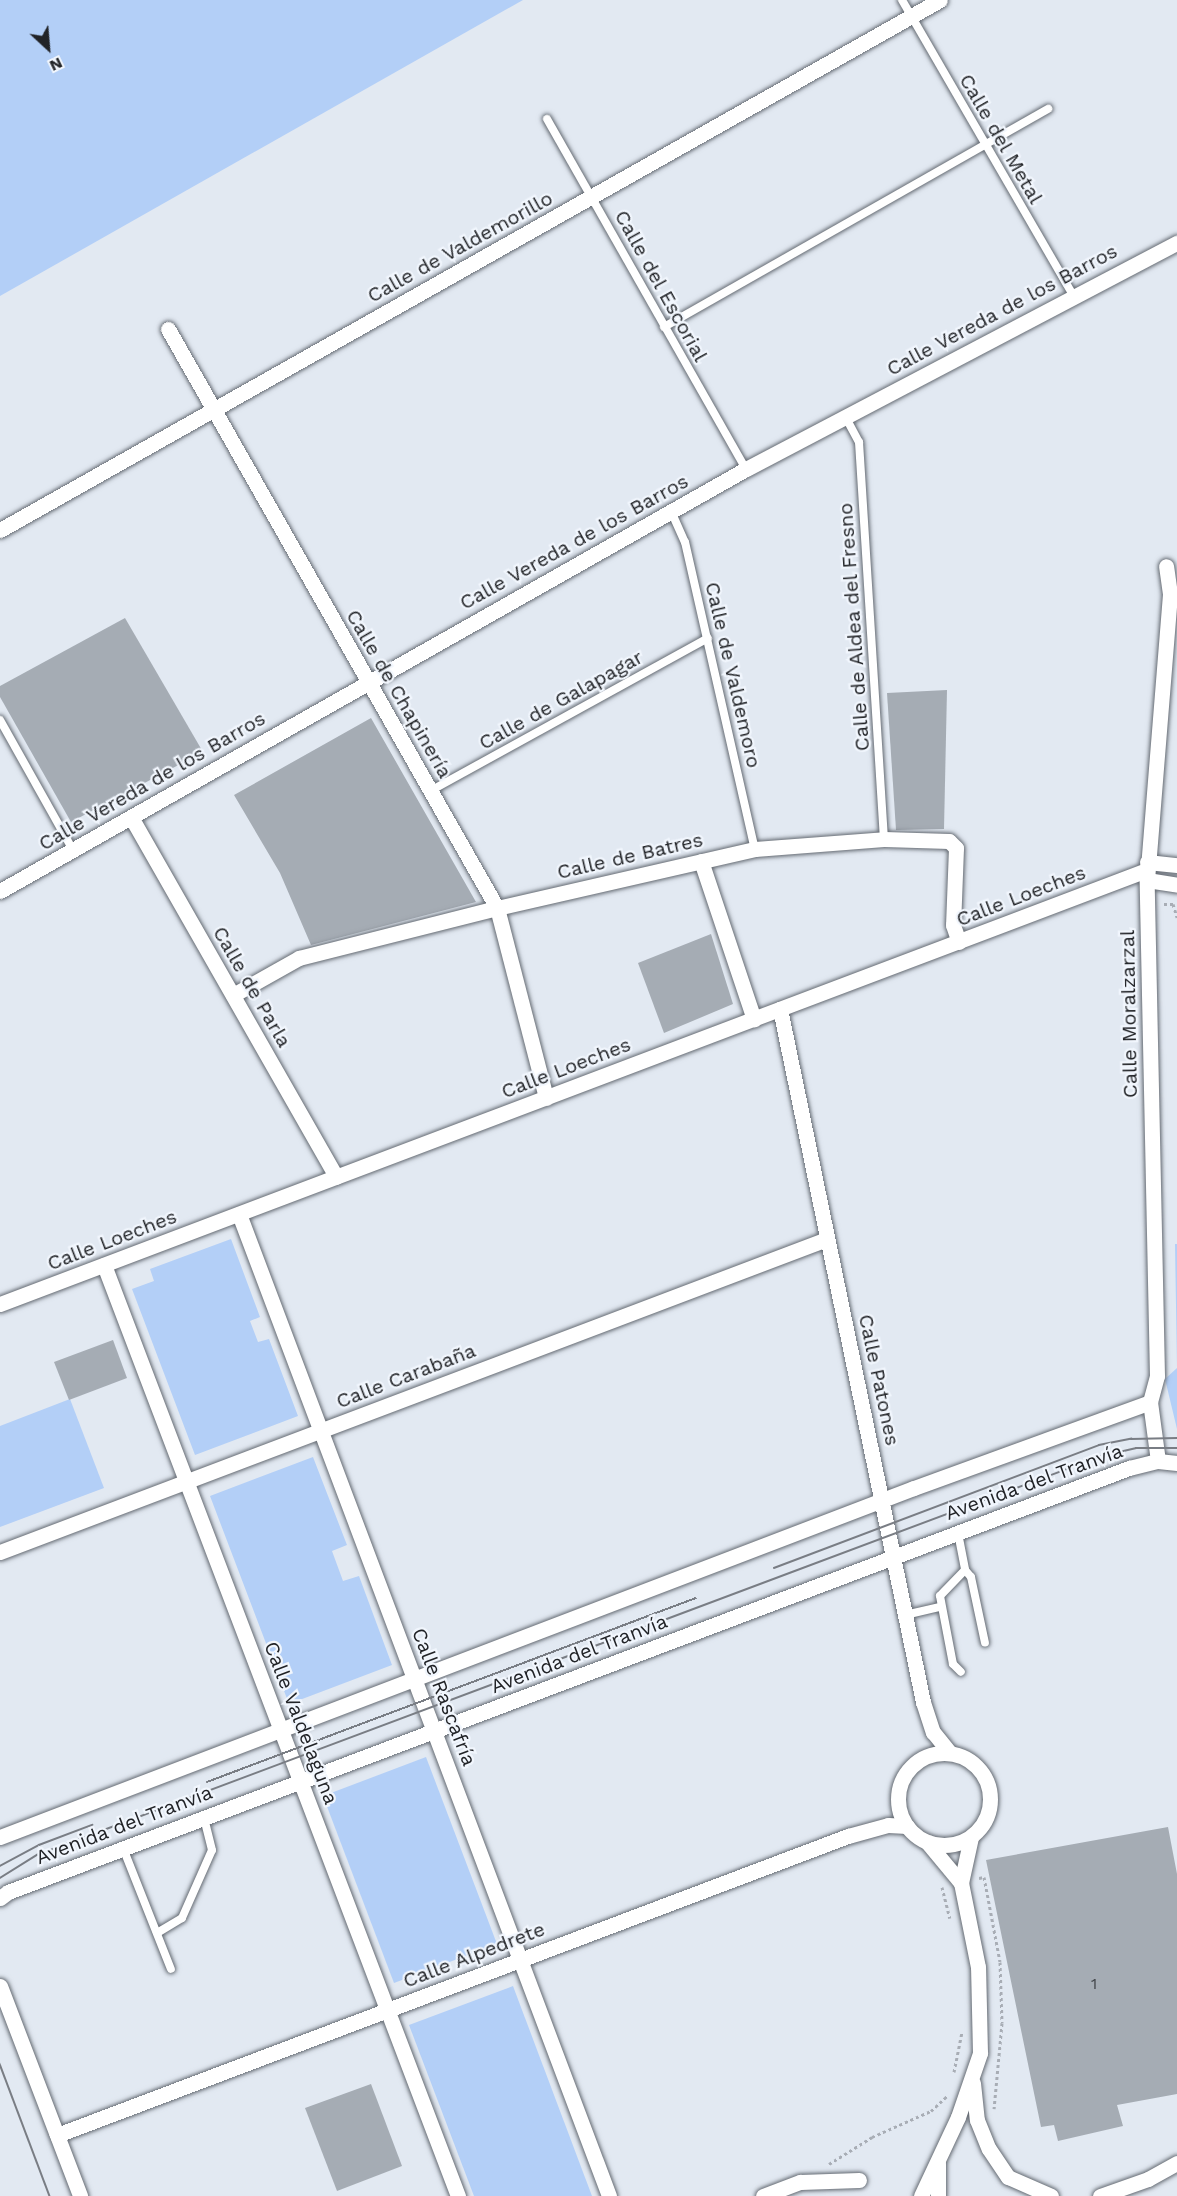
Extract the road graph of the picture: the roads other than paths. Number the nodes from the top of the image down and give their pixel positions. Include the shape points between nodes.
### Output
1 (902, 0) edge
2 (940, 0) edge
3 (912, 16) junction
4 (1048, 109) dead end
5 (547, 118) dead end
6 (985, 145) junction
7 (591, 197) junction
8 (1177, 243) edge
9 (1073, 295) junction
10 (664, 327) junction
11 (168, 329) dead end
12 (213, 410) junction
13 (846, 416) junction
14 (746, 469) junction
15 (672, 511) junction
16 (0, 530) edge
17 (1166, 566) dead end
18 (708, 638) junction
19 (368, 683) junction
20 (0, 720) edge
21 (430, 791) junction
22 (131, 817) junction
23 (884, 839) junction
24 (755, 849) junction
25 (73, 850) junction
26 (701, 861) junction
27 (1177, 865) edge
28 (1147, 871) junction
29 (1177, 885) edge
30 (0, 891) edge
31 (497, 909) junction
32 (959, 942) junction
33 (233, 995) junction
34 (780, 1009) junction
35 (754, 1019) junction
36 (546, 1098) junction
37 (336, 1177) junction
38 (239, 1214) junction
39 (827, 1239) junction
40 (104, 1265) junction
41 (0, 1304) edge
42 (1150, 1402) junction
43 (321, 1431) junction
44 (1158, 1461) junction
45 (1177, 1463) edge
46 (187, 1481) junction
47 (883, 1500) junction
48 (958, 1533) junction
49 (0, 1552) edge
50 (894, 1557) junction
51 (965, 1570) junction
52 (941, 1607) junction
53 (905, 1615) junction
54 (985, 1643) dead end
55 (961, 1672) dead end
56 (414, 1679) junction
57 (281, 1730) junction
58 (434, 1731) junction
59 (950, 1753) junction
60 (301, 1781) junction
61 (204, 1818) junction
62 (907, 1826) junction
63 (0, 1837) edge
64 (971, 1837) junction
65 (927, 1842) junction
66 (123, 1848) junction
67 (961, 1883) junction
68 (0, 1898) edge
69 (156, 1933) junction
70 (520, 1960) junction
71 (171, 1969) dead end
72 (0, 1986) edge
73 (387, 2010) junction
74 (973, 2081) junction
75 (57, 2135) junction
76 (939, 2153) junction
77 (1177, 2163) edge
78 (860, 2180) dead end
79 (80, 2196) edge
80 (458, 2196) edge
81 (609, 2196) edge
82 (763, 2196) edge
83 (921, 2196) edge
84 (938, 2196) edge
85 (1051, 2196) edge
86 (1100, 2196) edge

1 - 3 lane, Calle del Metal
2 - 3 street, Calle de Valdemorillo
3 - 6 lane, Calle del Metal
3 - 7 street, Calle de Valdemorillo
4 - 6 lane
5 - 7 lane, Calle del Escorial
6 - 9 lane, Calle del Metal
6 - 10 lane
7 - 10 lane, Calle del Escorial
7 - 12 street, Calle de Valdemorillo
8 - 9 street, Calle Vereda de los Barros
9 - 13 street, Calle Vereda de los Barros
10 - 14 lane, Calle del Escorial
11 - 12 street, Calle de Chapinería
12 - 16 street, Calle de Valdemorillo
12 - 19 street, Calle de Chapinería
13 - 14 street, Calle Vereda de los Barros
13 - 23 lane, Calle de Aldea del Fresno via 859,442
14 - 15 street, Calle Vereda de los Barros
15 - 18 lane, Calle de Valdemoro via 685,542
15 - 19 street, Calle Vereda de los Barros
17 - 28 street, Calle Moralzarzal via 1170,594
18 - 21 lane, Calle de Galapagar
18 - 24 lane, Calle de Valdemoro
19 - 21 street, Calle de Chapinería
19 - 22 street, Calle Vereda de los Barros
20 - 25 lane
21 - 31 street, Calle de Chapinería
22 - 25 street, Calle Vereda de los Barros
22 - 33 street, Calle de Parla
23 - 24 street, Calle de Batres
23 - 32 street, Calle de Batres via 949,841 956,848 953,925
24 - 26 street, Calle de Batres
25 - 30 street, Calle Vereda de los Barros
26 - 31 street, Calle de Batres
26 - 35 street
27 - 28 street, Calle Loeches
28 - 29 street
28 - 32 street, Calle Loeches
28 - 42 street, Calle Moralzarzal via 1157,1376
31 - 33 street, Calle de Batres via 299,958
31 - 36 street, Calle de Chapinería
32 - 34 street, Calle Loeches
33 - 37 street, Calle de Parla
34 - 35 street, Calle Loeches
34 - 39 street, Calle Patones
35 - 36 street, Calle Loeches
36 - 37 street, Calle Loeches
37 - 38 street, Calle Loeches
38 - 40 street, Calle Loeches
38 - 43 street, Calle Rascafría
39 - 43 street, Calle Carabaña
39 - 47 street, Calle Patones
40 - 41 street, Calle Loeches
40 - 46 street, Calle Valdelaguna
42 - 44 street, Calle Moralzarzal
42 - 47 street, Avenida del Tranvía
43 - 46 street, Calle Carabaña
43 - 56 street, Calle Rascafría
44 - 45 street, Avenida del Tranvía
44 - 48 street, Avenida del Tranvía via 1129,1468
46 - 49 street, Calle Carabaña
46 - 57 street, Calle Valdelaguna
47 - 50 street, Calle Patones
47 - 56 street, Avenida del Tranvía
48 - 50 street, Avenida del Tranvía
48 - 51 lane
50 - 53 street, Calle Patones
50 - 58 street, Avenida del Tranvía
51 - 52 lane via 947,1585 940,1596
51 - 54 lane via 971,1577
52 - 53 lane
52 - 55 lane via 953,1664
53 - 59 street, Calle Patones via 923,1702 933,1732
56 - 57 street, Avenida del Tranvía
56 - 58 street, Calle Rascafría
57 - 60 street, Calle Valdelaguna
57 - 63 street, Avenida del Tranvía
58 - 60 street, Avenida del Tranvía
58 - 70 street, Calle Rascafría
59 - 62 street via 920,1759 909,1769 898,1798
59 - 64 street via 978,1767 991,1796 982,1826
60 - 61 street, Avenida del Tranvía
60 - 73 street, Calle Valdelaguna
61 - 66 street, Avenida del Tranvía
61 - 69 lane via 212,1850 182,1917
62 - 65 street
62 - 70 street, Calle Alpedrete via 888,1825 848,1836
64 - 65 street via 950,1844
64 - 67 street
65 - 67 street
66 - 68 street, Avenida del Tranvía
66 - 69 lane
67 - 74 street via 978,1967 982,2023
69 - 71 lane
70 - 73 street, Calle Alpedrete
70 - 81 street, Calle Rascafría
72 - 75 street
73 - 75 street, Calle Alpedrete
73 - 80 street, Calle Valdelaguna
74 - 76 street
74 - 85 street via 977,2120 989,2149 1008,2177
75 - 79 street
76 - 83 street
76 - 84 street
77 - 86 street via 1148,2179
78 - 82 street via 800,2182

